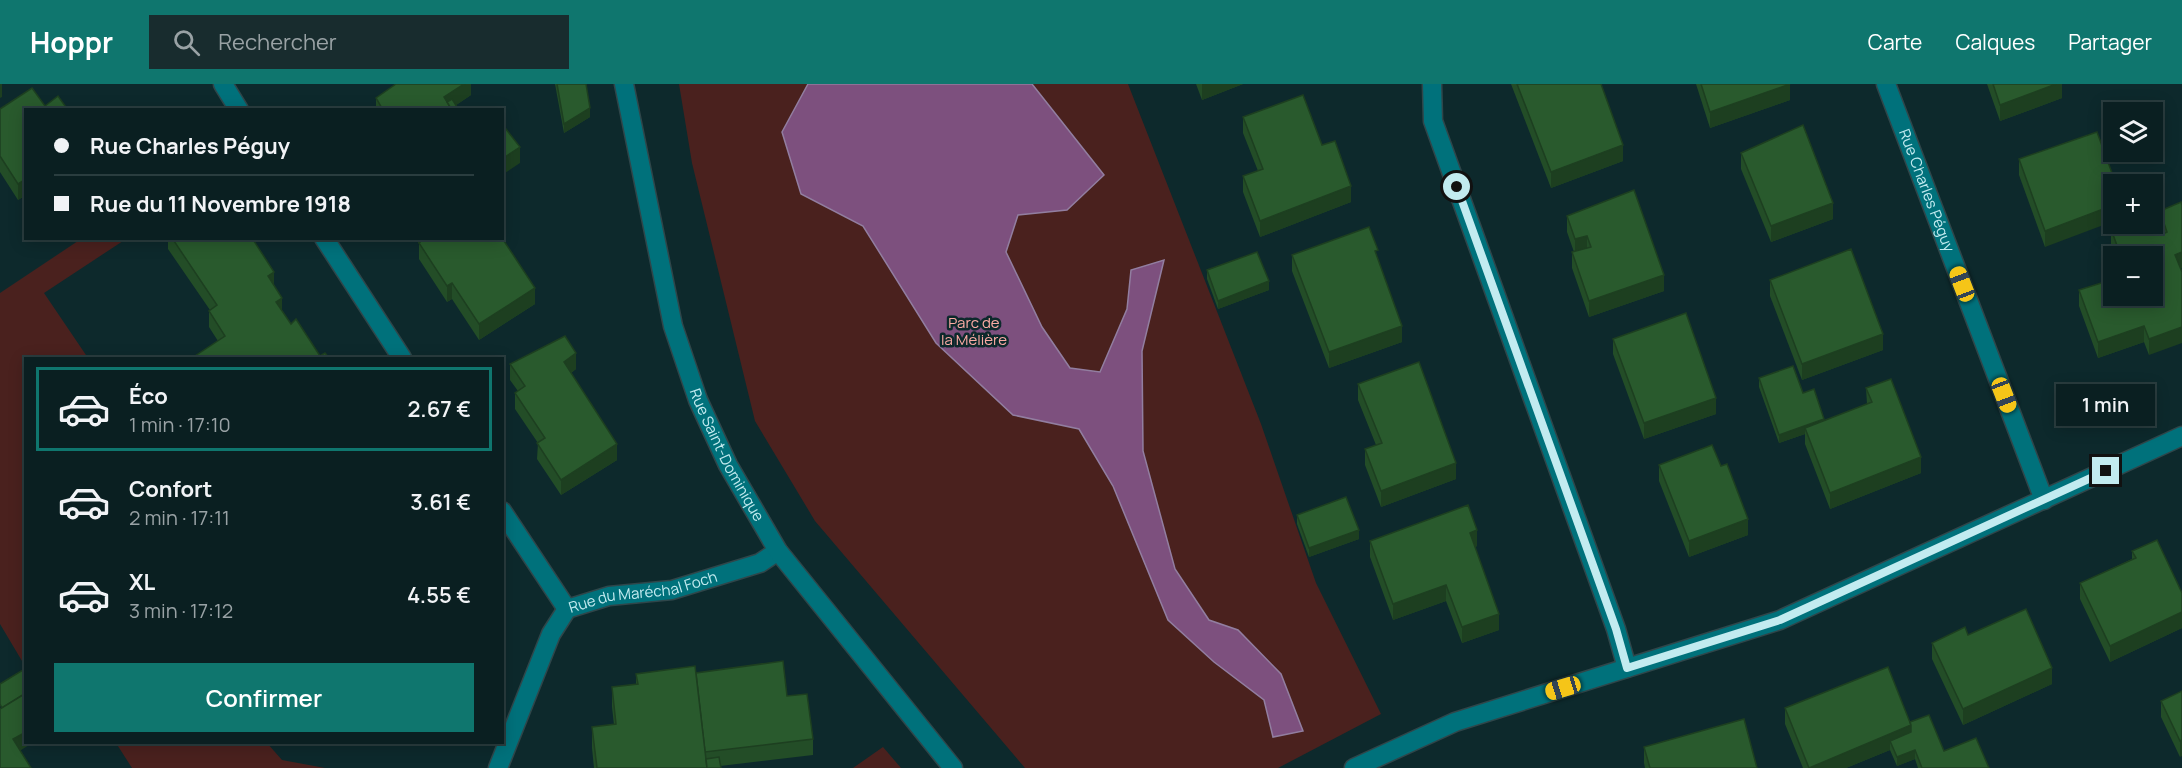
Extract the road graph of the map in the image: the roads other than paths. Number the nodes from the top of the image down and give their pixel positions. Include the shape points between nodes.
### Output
1 (223, 84) edge
2 (624, 84) edge
3 (1432, 84) edge
4 (1886, 84) edge
5 (238, 108) edge
6 (325, 240) edge
7 (401, 357) edge
8 (2182, 436) edge
9 (2044, 500) junction
10 (504, 514) edge
11 (778, 551) junction
12 (567, 609) junction
13 (1627, 668) junction
14 (498, 768) edge
15 (953, 768) edge
16 (1354, 768) edge

1 - 5 street
2 - 11 street, Rue Saint-Dominique via 677,336 698,400 728,465
3 - 13 street via 1433,121
4 - 9 street, Rue Charles Péguy
6 - 7 street
8 - 9 street
9 - 13 street via 1780,620
10 - 12 street
11 - 12 street, Rue du Maréchal Foch via 760,563 672,590 609,596
11 - 15 street, Rue Saint-Dominique
12 - 14 street, Rue du Maréchal Foch via 550,634
13 - 16 street via 1455,722

